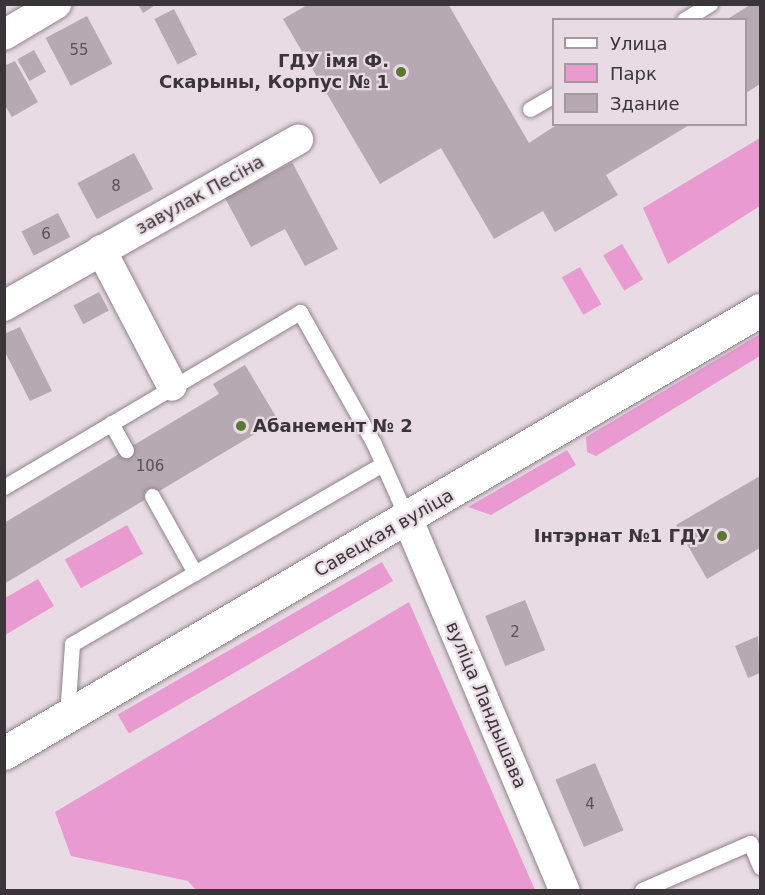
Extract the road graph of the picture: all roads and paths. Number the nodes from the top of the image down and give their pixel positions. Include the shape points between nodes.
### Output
1 (710, 4) edge
2 (55, 5) edge
3 (687, 18) edge
4 (4, 35) edge
5 (552, 96) edge
6 (530, 109) dead end
7 (298, 140) dead end
8 (101, 250) junction
9 (4, 306) edge
10 (760, 310) edge
11 (172, 386) junction
12 (111, 423) junction
13 (126, 450) dead end
14 (383, 464) junction
15 (4, 487) edge
16 (152, 496) dead end
17 (408, 520) junction
18 (195, 573) junction
19 (67, 717) junction
20 (4, 753) edge
21 (755, 841) edge
22 (760, 867) edge
23 (564, 891) edge
24 (642, 891) edge

1 - 3 lane
2 - 4 street
5 - 6 lane
7 - 8 street, завулак Песіна
8 - 9 street, завулак Песіна
8 - 11 street
10 - 17 main road, Савецкая вуліца
11 - 12 lane
11 - 14 lane via 300,312
12 - 13 lane
12 - 15 lane
14 - 17 lane
14 - 18 lane
16 - 18 lane
17 - 19 main road, Савецкая вуліца
17 - 23 street, вуліца Ландышава
18 - 19 lane via 72,644
19 - 20 main road, Савецкая вуліца
21 - 22 lane
21 - 24 lane

